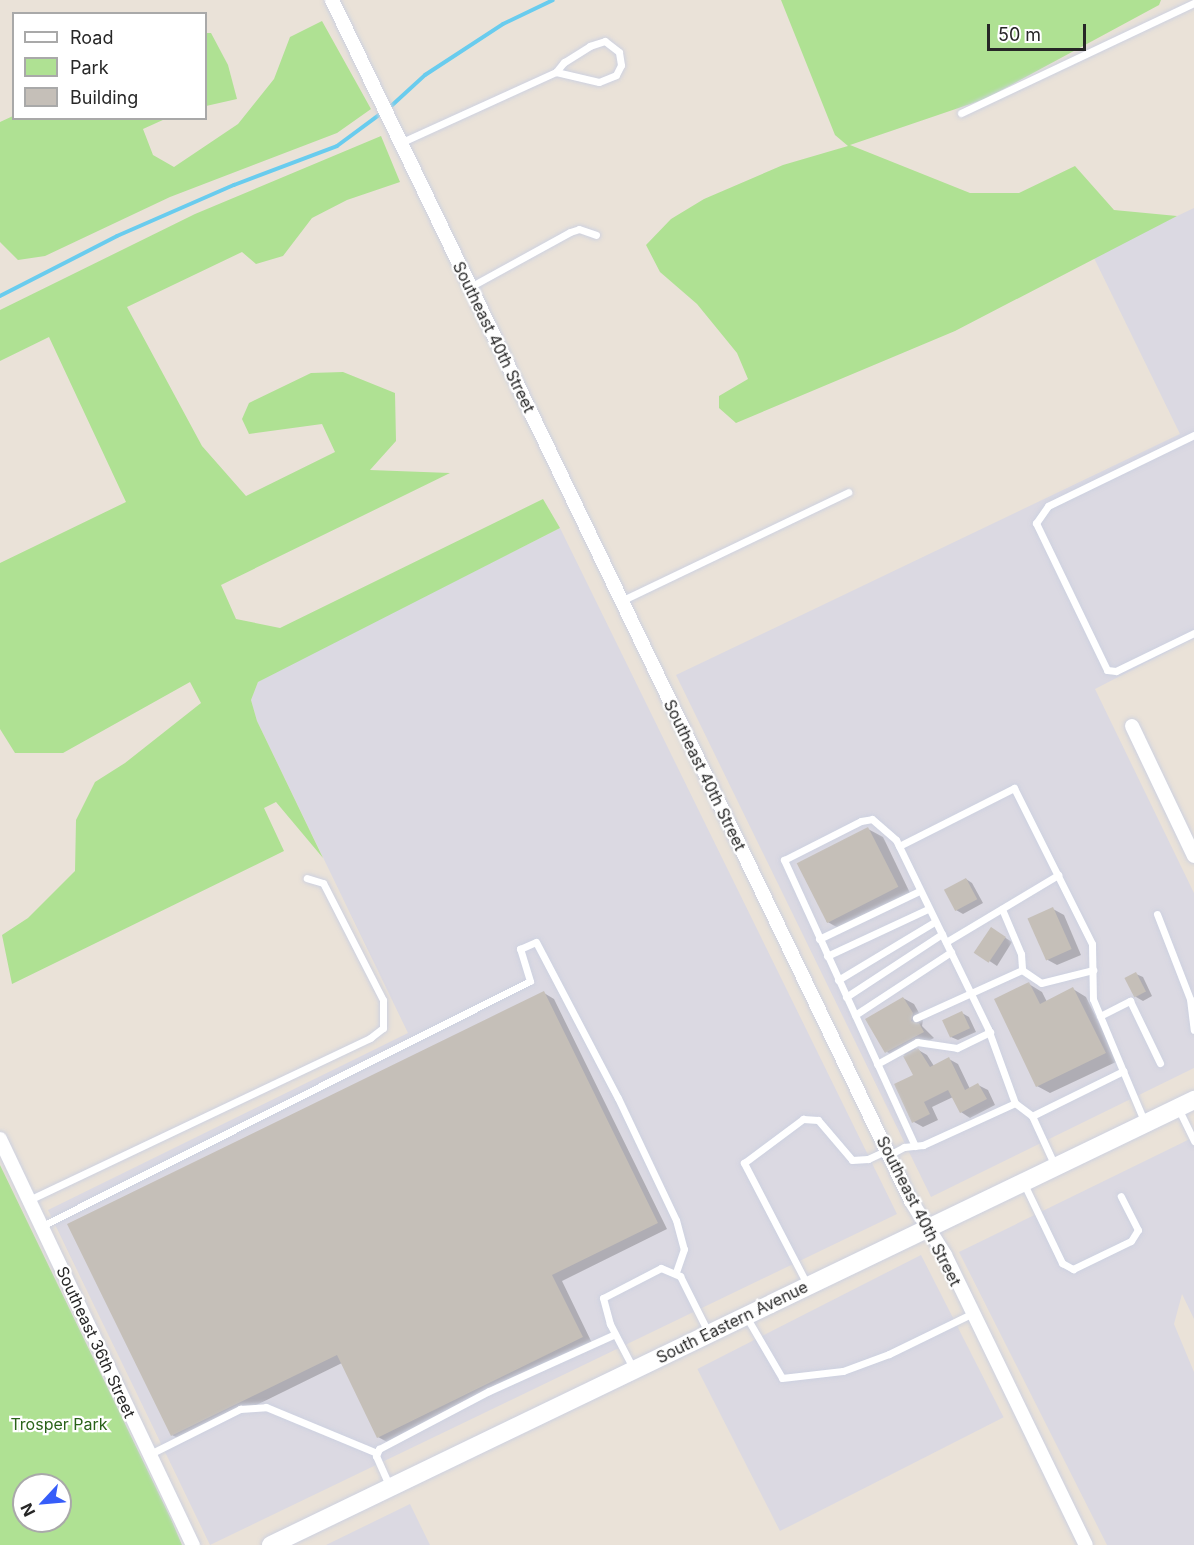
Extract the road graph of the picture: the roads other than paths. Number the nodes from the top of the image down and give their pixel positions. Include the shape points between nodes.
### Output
1 (332, 0) edge
2 (1194, 3) edge
3 (556, 72) junction
4 (961, 113) dead end
5 (400, 142) junction
6 (596, 235) dead end
7 (469, 287) junction
8 (1194, 435) edge
9 (848, 492) dead end
10 (621, 601) junction
11 (1194, 633) edge
12 (1132, 726) dead end
13 (899, 846) junction
14 (1194, 856) edge
15 (1058, 875) junction
16 (307, 878) dead end
17 (919, 891) junction
18 (928, 909) junction
19 (1002, 909) junction
20 (1157, 914) dead end
21 (934, 922) junction
22 (942, 934) junction
23 (819, 939) junction
24 (946, 942) junction
25 (951, 952) junction
26 (827, 956) junction
27 (1022, 970) junction
28 (1093, 970) junction
29 (838, 980) junction
30 (970, 991) junction
31 (846, 997) junction
32 (855, 1016) junction
33 (1100, 1016) junction
34 (916, 1018) dead end
35 (1194, 1030) edge
36 (990, 1032) junction
37 (1160, 1063) dead end
38 (877, 1064) junction
39 (1123, 1071) junction
40 (1015, 1103) junction
41 (1186, 1104) edge
42 (1032, 1116) junction
43 (1145, 1123) junction
44 (0, 1139) edge
45 (1194, 1141) edge
46 (915, 1146) junction
47 (888, 1153) junction
48 (1056, 1166) junction
49 (1023, 1182) junction
50 (1121, 1196) dead end
51 (29, 1200) junction
52 (42, 1226) junction
53 (928, 1229) junction
54 (676, 1272) junction
55 (808, 1286) junction
56 (971, 1314) junction
57 (746, 1316) junction
58 (615, 1334) junction
59 (709, 1334) junction
60 (634, 1370) junction
61 (376, 1453) junction
62 (150, 1454) junction
63 (390, 1487) junction
64 (193, 1545) edge
65 (271, 1545) edge
66 (1086, 1545) edge

1 - 5 street, Southeast 40th Street
2 - 4 lane
3 - 3 lane via 599,82 616,75 621,65 619,52 605,41 564,62
3 - 5 lane
5 - 7 street, Southeast 40th Street
6 - 7 lane via 579,229 570,232
7 - 10 street, Southeast 40th Street
8 - 11 lane via 1048,506 1036,523 1107,670 1116,671
9 - 10 lane
10 - 47 street, Southeast 40th Street
12 - 14 street
13 - 15 lane via 1014,788
13 - 17 lane
13 - 23 lane via 872,819 784,860
15 - 19 lane
15 - 28 lane via 1092,944
16 - 51 lane via 323,883 383,1000 383,1028 370,1038
17 - 18 lane
17 - 23 lane
18 - 21 lane
18 - 26 lane
19 - 24 lane
19 - 27 lane via 1021,954
20 - 35 lane via 1190,999
21 - 22 lane
21 - 29 lane
22 - 24 lane
22 - 31 lane
23 - 26 lane
24 - 25 lane
25 - 30 lane
25 - 32 lane
26 - 29 lane
27 - 28 lane via 1041,983
27 - 30 lane
28 - 33 lane via 1093,999
29 - 31 lane
30 - 34 lane
30 - 36 lane
31 - 32 lane
32 - 38 lane
33 - 37 lane via 1130,1001
33 - 39 lane
36 - 38 lane via 957,1048 917,1042
36 - 40 lane
38 - 46 lane
39 - 42 lane
39 - 43 lane
40 - 42 lane
40 - 46 lane
41 - 43 main road, South Eastern Avenue
41 - 45 lane
42 - 48 lane
43 - 48 main road, South Eastern Avenue
44 - 51 street, Southeast 36th Street
46 - 47 lane
47 - 53 street, Southeast 40th Street
47 - 55 lane via 852,1160 818,1120 803,1119 744,1163
48 - 49 main road, South Eastern Avenue
49 - 50 lane via 1062,1263 1073,1269 1131,1241 1138,1230
49 - 53 main road, South Eastern Avenue
51 - 52 street, Southeast 36th Street
52 - 54 lane via 530,981 520,953 536,942 618,1098 676,1220 684,1250
52 - 62 street, Southeast 36th Street
53 - 55 main road, South Eastern Avenue
53 - 56 street, Southeast 40th Street via 945,1255
54 - 58 lane via 661,1268 605,1295 602,1301
54 - 59 lane
55 - 57 main road, South Eastern Avenue
56 - 57 lane via 889,1354 843,1371 782,1378
56 - 66 street, Southeast 40th Street
57 - 59 main road, South Eastern Avenue
58 - 60 lane
58 - 61 lane via 408,1431
59 - 60 main road, South Eastern Avenue
60 - 63 main road, South Eastern Avenue
61 - 62 lane via 266,1407 240,1409
61 - 63 lane
62 - 64 street, Southeast 36th Street
63 - 65 main road, South Eastern Avenue

